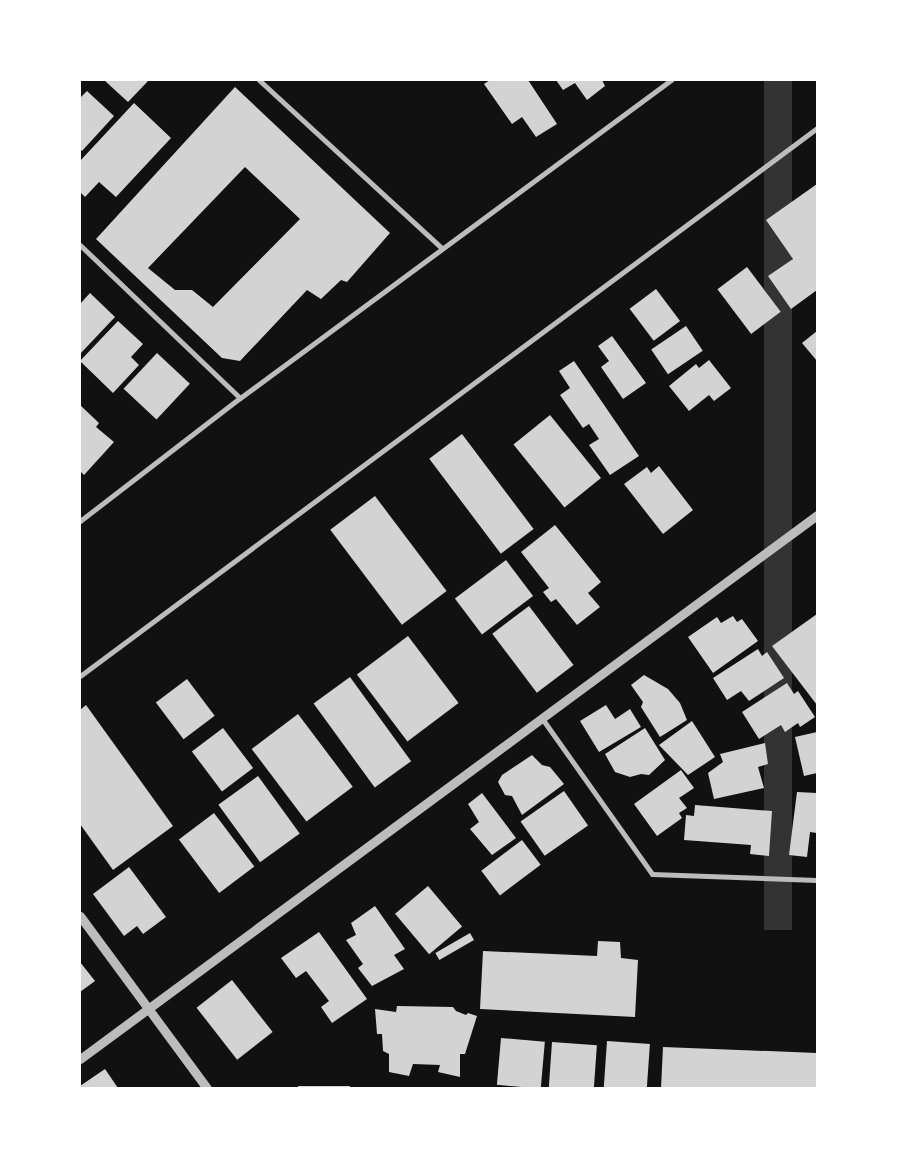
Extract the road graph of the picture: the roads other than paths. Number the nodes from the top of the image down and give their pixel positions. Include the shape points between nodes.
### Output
1 (259, 80) edge
2 (671, 80) edge
3 (817, 128) edge
4 (80, 245) edge
5 (442, 248) junction
6 (240, 398) junction
7 (817, 515) edge
8 (80, 521) edge
9 (80, 676) edge
10 (541, 717) junction
11 (817, 880) edge
12 (80, 916) edge
13 (148, 1009) junction
14 (80, 1059) edge
15 (206, 1088) edge

1 - 5 street
2 - 5 street
3 - 9 street
4 - 6 street
5 - 6 street
6 - 8 street
7 - 10 street
10 - 11 street via 652,874
10 - 13 street
12 - 13 street
13 - 14 street
13 - 15 street

